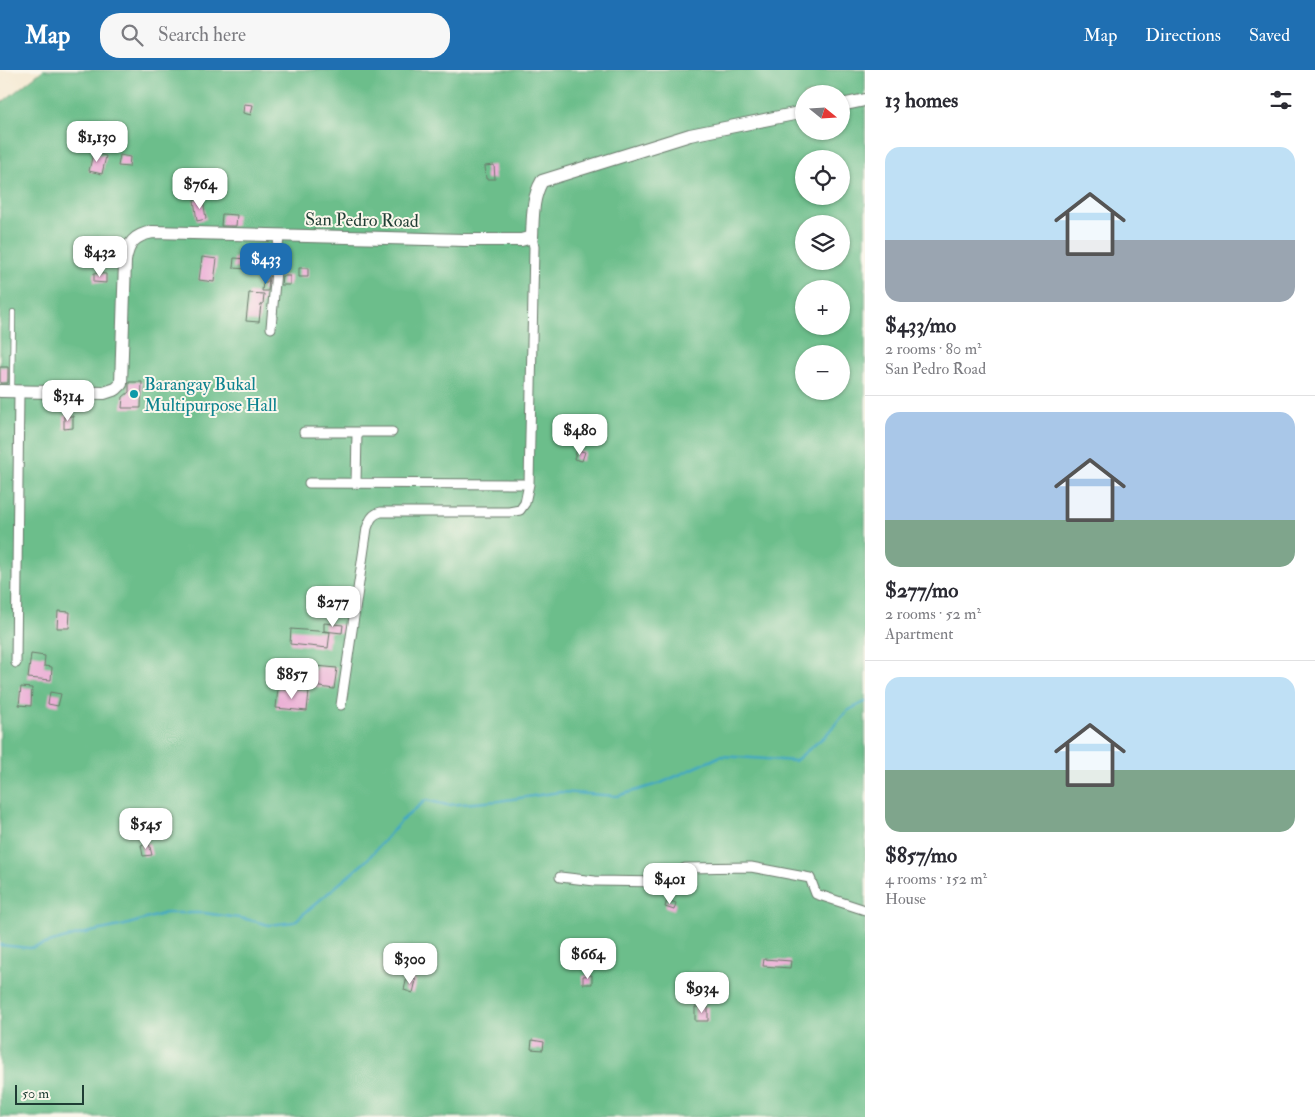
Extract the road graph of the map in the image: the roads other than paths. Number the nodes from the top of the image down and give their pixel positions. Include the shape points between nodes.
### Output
1 (865, 100) edge
2 (850, 102) edge
3 (795, 114) edge
4 (279, 236) junction
5 (532, 237) junction
6 (13, 312) dead end
7 (271, 328) dead end
8 (11, 391) edge
9 (304, 432) dead end
10 (357, 432) junction
11 (392, 432) dead end
12 (309, 483) dead end
13 (356, 483) junction
14 (529, 484) junction
15 (16, 663) dead end
16 (341, 705) dead end
17 (560, 877) dead end
18 (865, 910) edge

1 - 2 street
3 - 5 street via 690,135 542,180 536,191
4 - 5 street, San Pedro Road via 465,240 521,240
4 - 7 street
4 - 8 street, San Pedro Road via 144,233 127,248 124,261 120,384 116,389 104,393
5 - 14 street
6 - 8 lane
8 - 15 street
9 - 10 street
10 - 11 street
10 - 13 street
12 - 13 street
13 - 14 street
14 - 16 street via 520,510 376,513 367,528
17 - 18 street via 664,882 686,868 751,867 810,878 816,894

